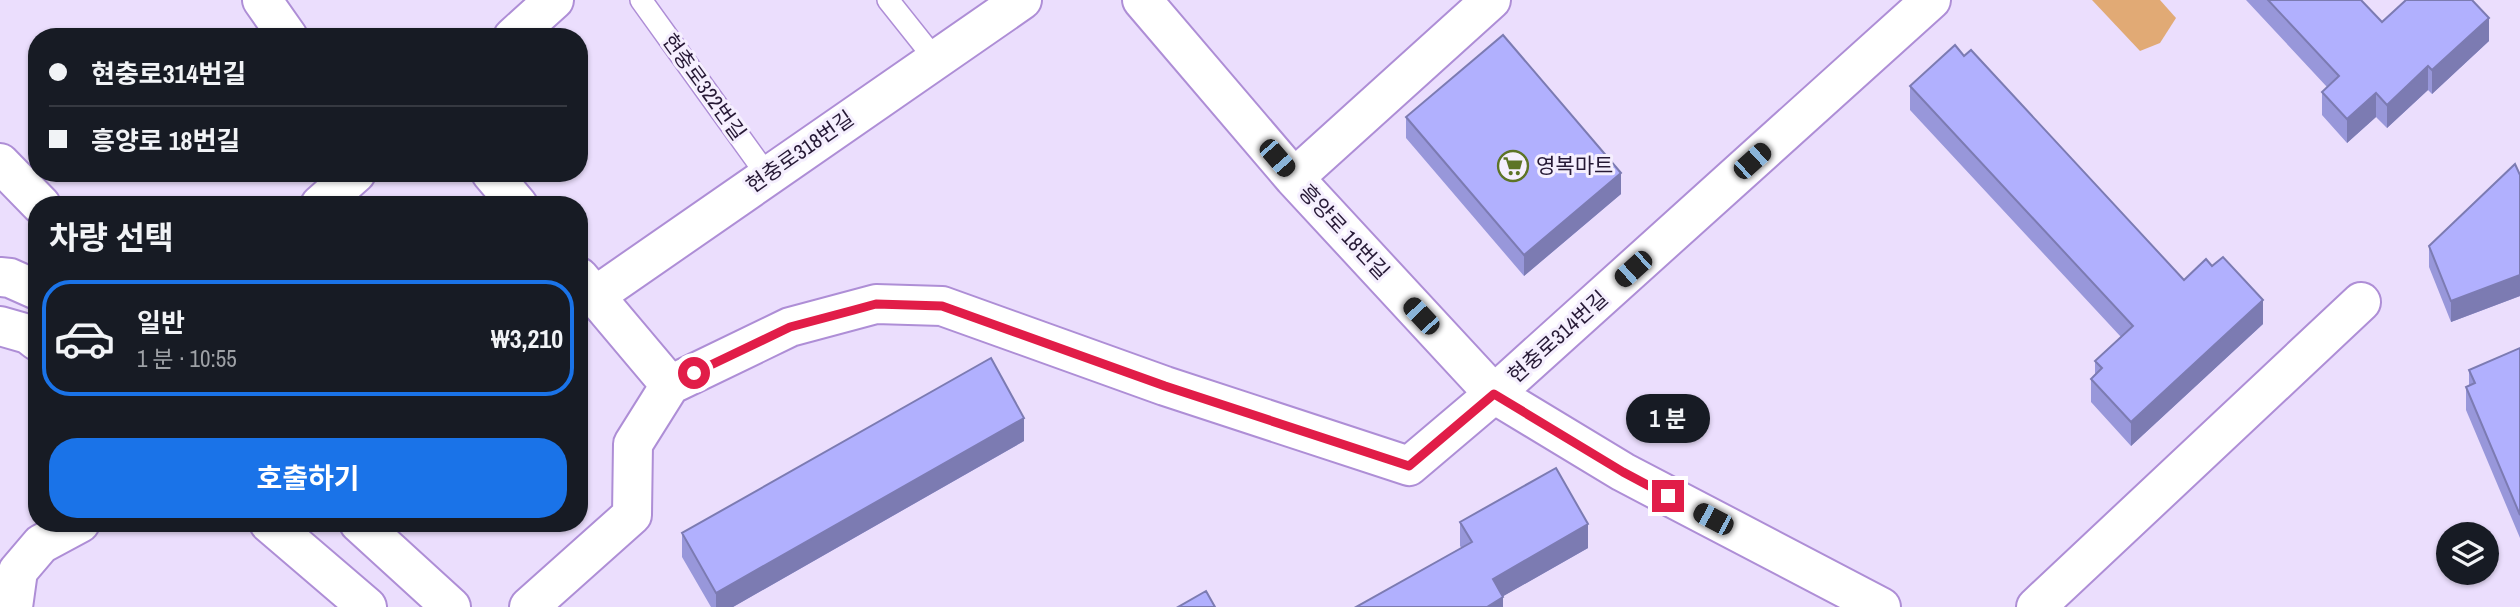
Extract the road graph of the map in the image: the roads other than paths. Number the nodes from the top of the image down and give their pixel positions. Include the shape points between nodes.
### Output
1 (262, 0) edge
2 (554, 0) edge
3 (642, 0) edge
4 (888, 0) edge
5 (1022, 0) edge
6 (1142, 0) edge
7 (1491, 0) edge
8 (1931, 0) edge
9 (282, 28) edge
10 (523, 28) edge
11 (935, 59) junction
12 (0, 163) edge
13 (767, 175) junction
14 (1294, 177) junction
15 (346, 182) edge
16 (498, 182) edge
17 (32, 196) edge
18 (330, 196) edge
19 (510, 196) edge
20 (0, 276) edge
21 (28, 286) edge
22 (588, 291) edge
23 (588, 296) edge
24 (2361, 302) dead end
25 (0, 326) edge
26 (28, 334) edge
27 (670, 385) junction
28 (1494, 394) junction
29 (63, 532) edge
30 (280, 532) edge
31 (369, 532) edge
32 (0, 595) edge
33 (3, 607) edge
34 (13, 607) edge
35 (367, 607) edge
36 (451, 607) edge
37 (529, 607) edge
38 (1881, 607) edge
39 (2036, 607) edge

1 - 9 street
2 - 10 street
3 - 13 lane, 현충로322번길
4 - 11 lane
5 - 11 street, 현충로318번길
6 - 14 street, 흥양로 18번길
7 - 14 street, 흥양로 18번길
8 - 28 street, 현충로314번길
11 - 13 street, 현충로318번길
12 - 17 street
13 - 22 street, 현충로318번길
14 - 28 street, 흥양로 18번길
15 - 18 street
16 - 19 street
20 - 21 street
23 - 27 street
24 - 39 street
25 - 26 street
27 - 28 street, 현충로314번길 via 790,327 876,304 942,306 1409,466
27 - 37 street via 632,444 632,515
28 - 38 street, 흥양로 18번길 via 1623,472
29 - 34 street via 41,544 18,571
30 - 35 street
31 - 36 street
32 - 33 street

